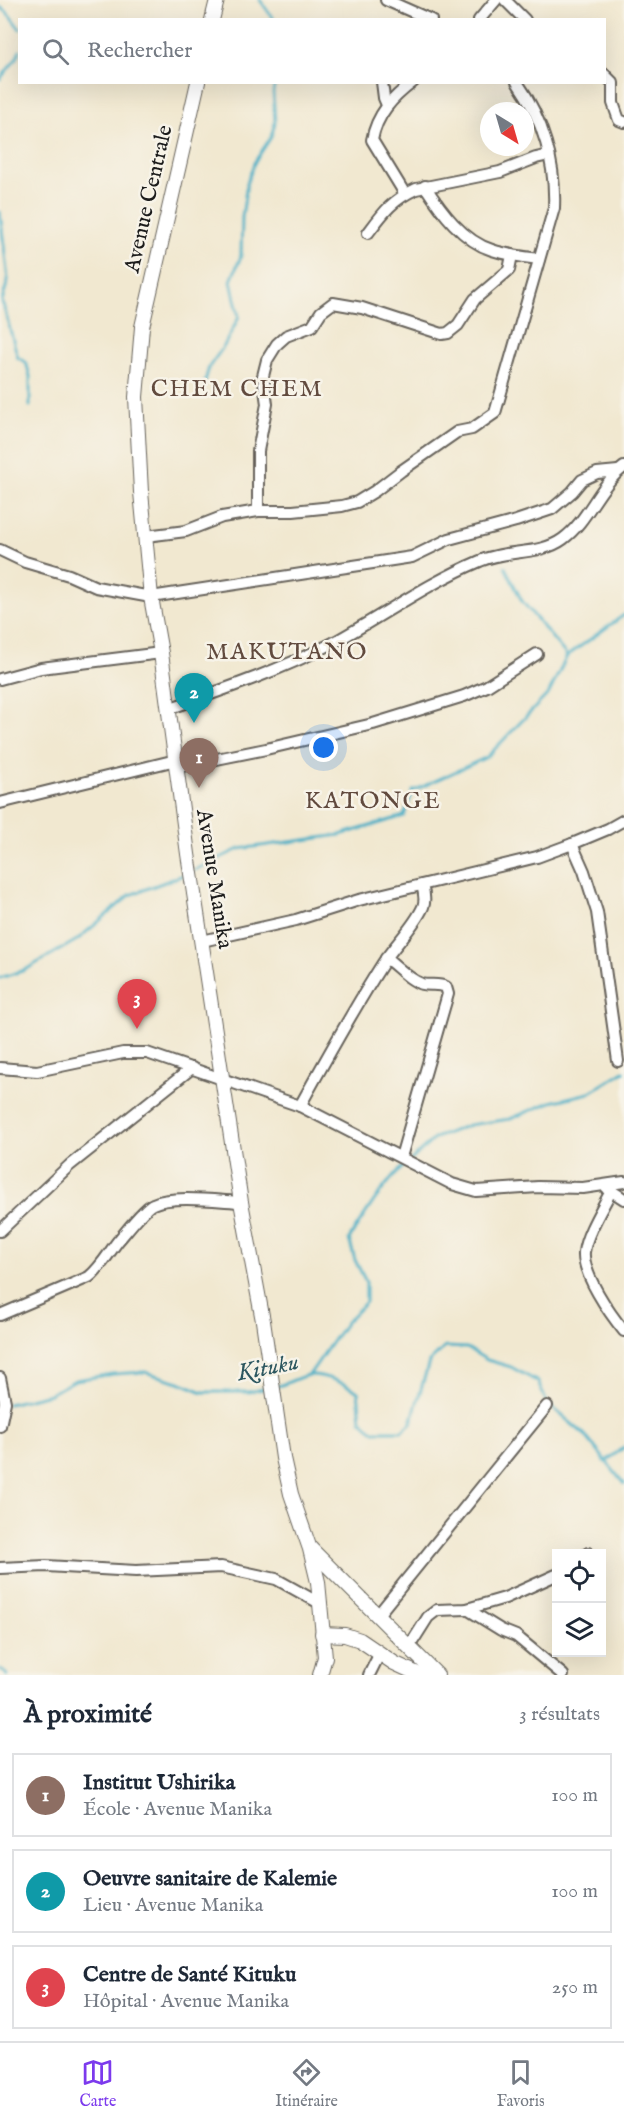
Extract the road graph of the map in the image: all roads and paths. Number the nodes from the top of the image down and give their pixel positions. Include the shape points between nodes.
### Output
1 (217, 0) edge
2 (386, 0) edge
3 (496, 0) edge
4 (505, 0) edge
5 (410, 10) junction
6 (212, 18) edge
7 (404, 18) edge
8 (427, 18) edge
9 (481, 18) edge
10 (523, 18) edge
11 (606, 76) edge
12 (198, 84) edge
13 (382, 84) edge
14 (411, 84) edge
15 (518, 84) edge
16 (387, 105) junction
17 (622, 118) edge
18 (549, 155) junction
19 (425, 186) junction
20 (405, 194) junction
21 (368, 233) dead end
22 (512, 255) junction
23 (539, 259) junction
24 (150, 290) joint
25 (621, 469) edge
26 (258, 511) junction
27 (146, 536) junction
28 (0, 550) edge
29 (151, 597) junction
30 (161, 653) junction
31 (537, 654) dead end
32 (0, 679) edge
33 (168, 709) junction
34 (177, 763) junction
35 (0, 803) edge
36 (624, 820) edge
37 (572, 844) junction
38 (422, 885) junction
39 (202, 940) junction
40 (386, 958) junction
41 (618, 1061) dead end
42 (0, 1068) edge
43 (192, 1068) junction
44 (222, 1080) junction
45 (300, 1106) junction
46 (402, 1157) junction
47 (624, 1182) edge
48 (608, 1189) junction
49 (624, 1200) edge
50 (241, 1202) junction
51 (0, 1231) edge
52 (0, 1315) edge
53 (624, 1331) edge
54 (0, 1378) edge
55 (547, 1406) dead end
56 (0, 1426) edge
57 (310, 1549) junction
58 (0, 1568) edge
59 (552, 1577) edge
60 (321, 1604) junction
61 (467, 1610) junction
62 (377, 1616) junction
63 (322, 1634) junction
64 (409, 1647) junction
65 (380, 1653) junction
66 (310, 1675) edge
67 (320, 1675) edge
68 (369, 1675) edge
69 (420, 1675) edge
70 (437, 1675) edge
71 (562, 1675) edge

1 - 6 street
2 - 5 street
3 - 9 street
4 - 10 street
5 - 7 street
5 - 8 street
11 - 17 street via 613,83 613,103
12 - 24 street, Avenue Centrale
13 - 16 street
14 - 16 street
15 - 18 street via 537,119
16 - 20 street via 372,140
18 - 19 street via 500,172
18 - 23 street via 554,208
19 - 20 street
19 - 22 street via 448,218 472,239
20 - 21 street via 385,210
22 - 23 street
22 - 26 street via 509,270 475,299 448,333 333,303 312,326 286,336 278,344 267,360 263,376 267,404 258,451
23 - 26 street via 495,413 472,429 457,432 357,502 293,511
24 - 27 street, Avenue Manika via 142,327 136,397
25 - 29 street via 597,472 582,480 552,509 449,539 412,557
25 - 33 street via 575,529 551,546 483,559 331,644
26 - 27 street via 222,517 186,531
27 - 29 street, Avenue Manika
28 - 29 street via 111,592
29 - 30 street, Avenue Manika
30 - 32 street via 52,667
30 - 33 street, Avenue Manika
31 - 34 street via 464,696 373,724 266,749
33 - 34 street, Avenue Manika
34 - 35 street
34 - 39 street, Avenue Manika
36 - 37 street
37 - 38 street via 537,857
37 - 41 street via 597,912
38 - 39 street via 287,923
38 - 40 street via 424,904
39 - 44 street, Avenue Manika
40 - 45 street
40 - 46 street via 424,984 446,987 448,994
42 - 43 street via 37,1071 123,1053 147,1053
43 - 44 street
43 - 51 street via 70,1165
44 - 45 street
44 - 50 street, Avenue Manika
45 - 46 street
46 - 48 street via 452,1184 476,1191 538,1187
47 - 48 street
48 - 49 street
48 - 53 street via 584,1252 600,1298
50 - 52 street via 165,1200 152,1204 89,1277
50 - 57 street, Avenue Manika via 291,1494
54 - 56 street via 5,1402
55 - 62 street
57 - 60 street, Avenue Manika
57 - 62 street
58 - 60 street via 221,1568 276,1579
59 - 61 street
60 - 63 street, Avenue Manika
61 - 64 street via 437,1610
61 - 71 street via 516,1636
62 - 64 street
63 - 65 street via 345,1635
63 - 66 street
63 - 67 street, Avenue Manika via 325,1657
64 - 70 street
65 - 68 street
65 - 69 street

